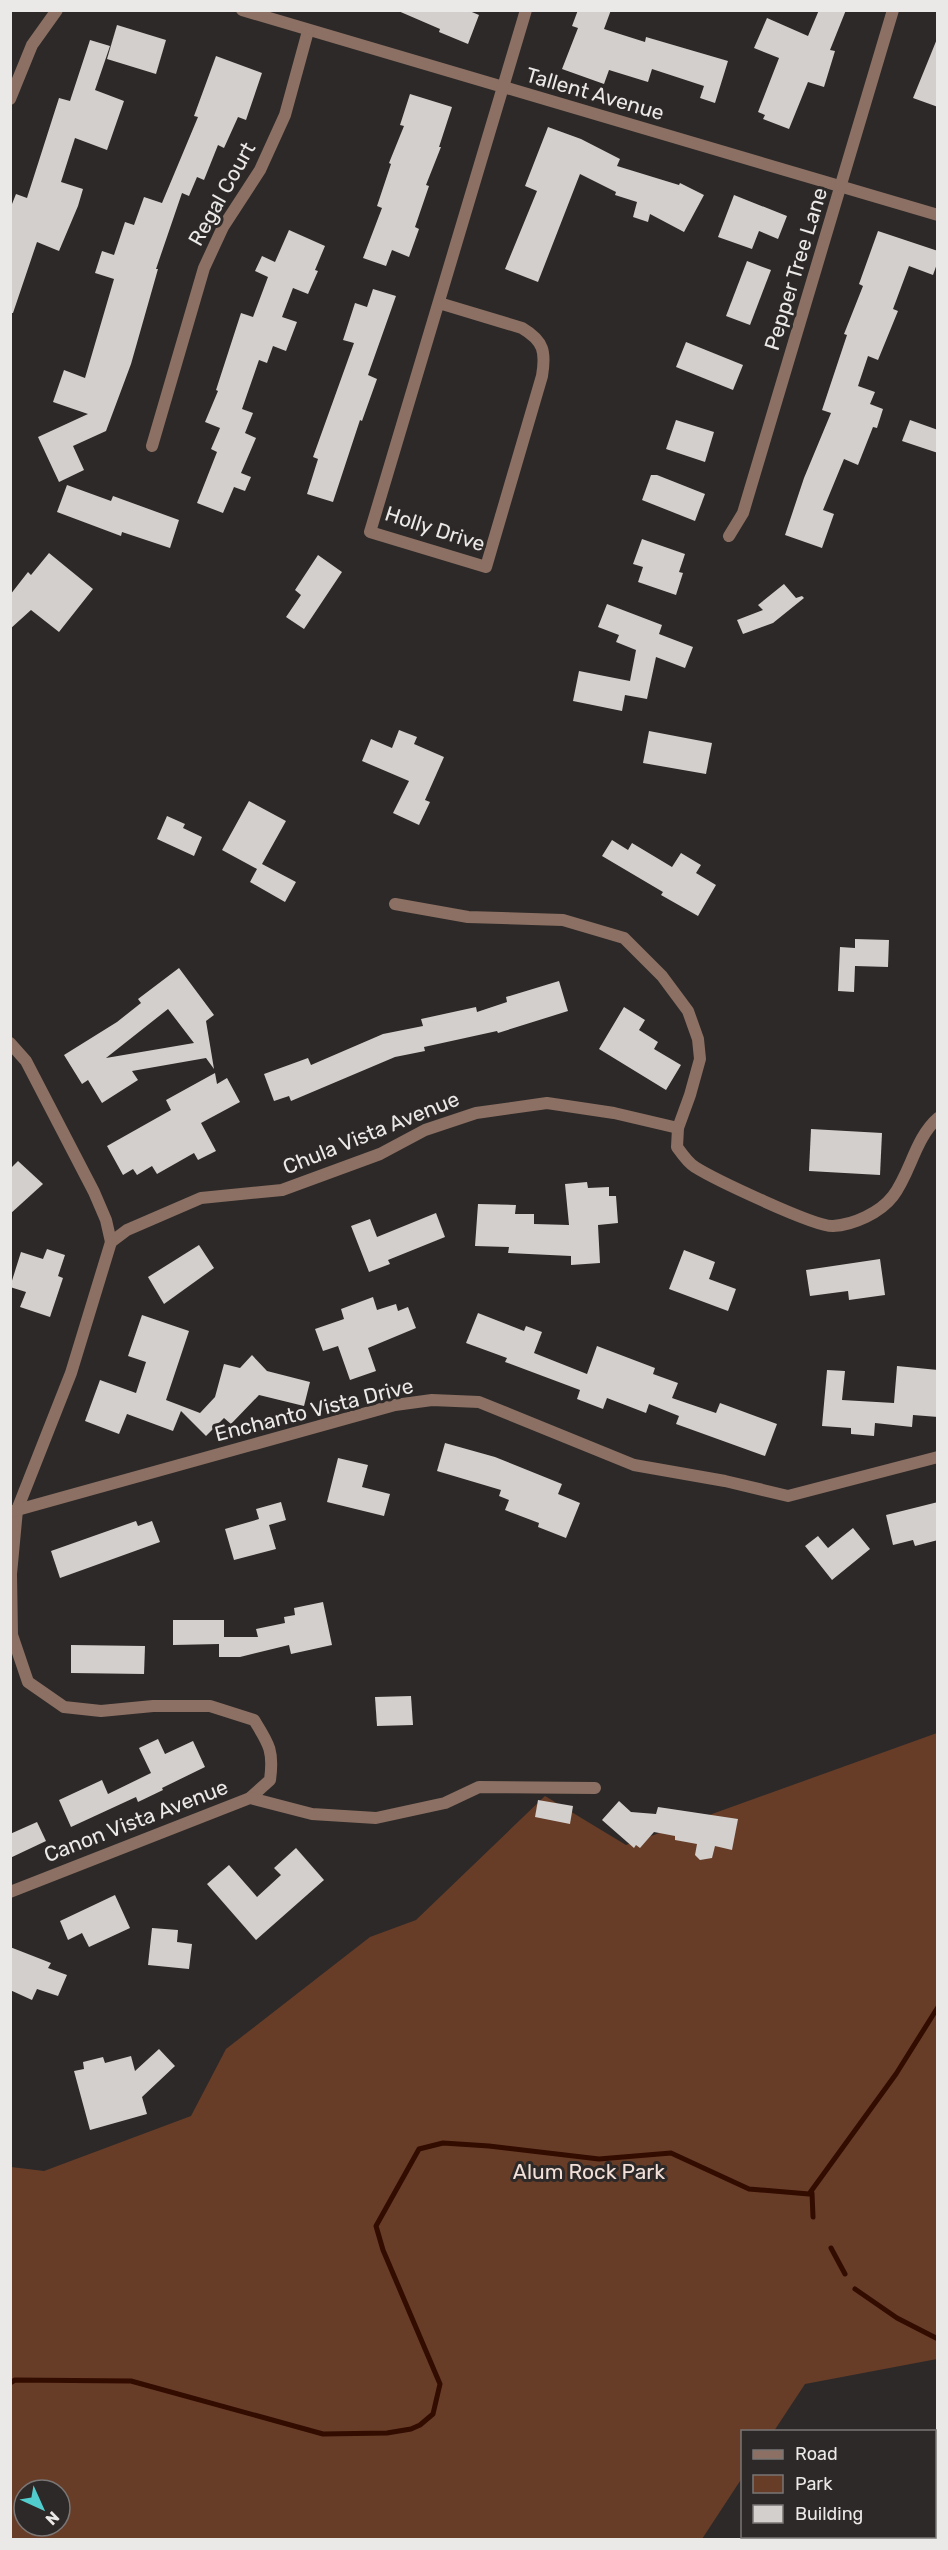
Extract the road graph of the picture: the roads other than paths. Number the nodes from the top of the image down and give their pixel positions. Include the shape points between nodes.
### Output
1 (57, 10) edge
2 (242, 10) edge
3 (526, 10) edge
4 (893, 10) edge
5 (308, 31) junction
6 (504, 88) junction
7 (10, 99) edge
8 (841, 186) junction
9 (938, 215) edge
10 (438, 303) junction
11 (152, 446) dead end
12 (729, 536) dead end
13 (395, 904) dead end
14 (10, 1043) edge
15 (938, 1118) edge
16 (678, 1128) junction
17 (111, 1242) junction
18 (938, 1457) edge
19 (14, 1511) edge
20 (595, 1788) dead end
21 (250, 1798) junction
22 (10, 1892) edge

1 - 7 street via 32,45
2 - 5 street, Tallent Avenue
3 - 6 street, Holly Drive
4 - 8 street, Pepper Tree Lane
5 - 6 street, Tallent Avenue
5 - 11 street, Regal Court via 281,124 260,170 222,227 204,268
6 - 8 street, Tallent Avenue
6 - 10 street, Holly Drive
8 - 9 street, Tallent Avenue
8 - 12 street, Pepper Tree Lane via 743,513
10 - 10 street, Holly Drive via 370,532 486,567 542,376 542,346 522,328
13 - 16 street via 468,917 563,920 624,938 662,976 688,1011 698,1039 700,1059
14 - 17 street via 26,1061 94,1192
15 - 16 street via 925,1129 892,1197 859,1222 831,1226 758,1198 693,1166 677,1147
16 - 17 street, Chula Vista Avenue via 547,1103 476,1113 425,1130 381,1154 282,1190 201,1198 128,1230
17 - 19 street via 70,1373
18 - 19 street, Enchanto Vista Drive via 788,1496 634,1465 479,1402 432,1400 395,1405
19 - 21 street via 12,1635 28,1682 64,1707 101,1711 210,1706 254,1720 270,1745 273,1760 270,1780
20 - 21 street, Canon Vista Avenue via 479,1787 445,1803 376,1818 312,1814
21 - 22 street, Canon Vista Avenue

